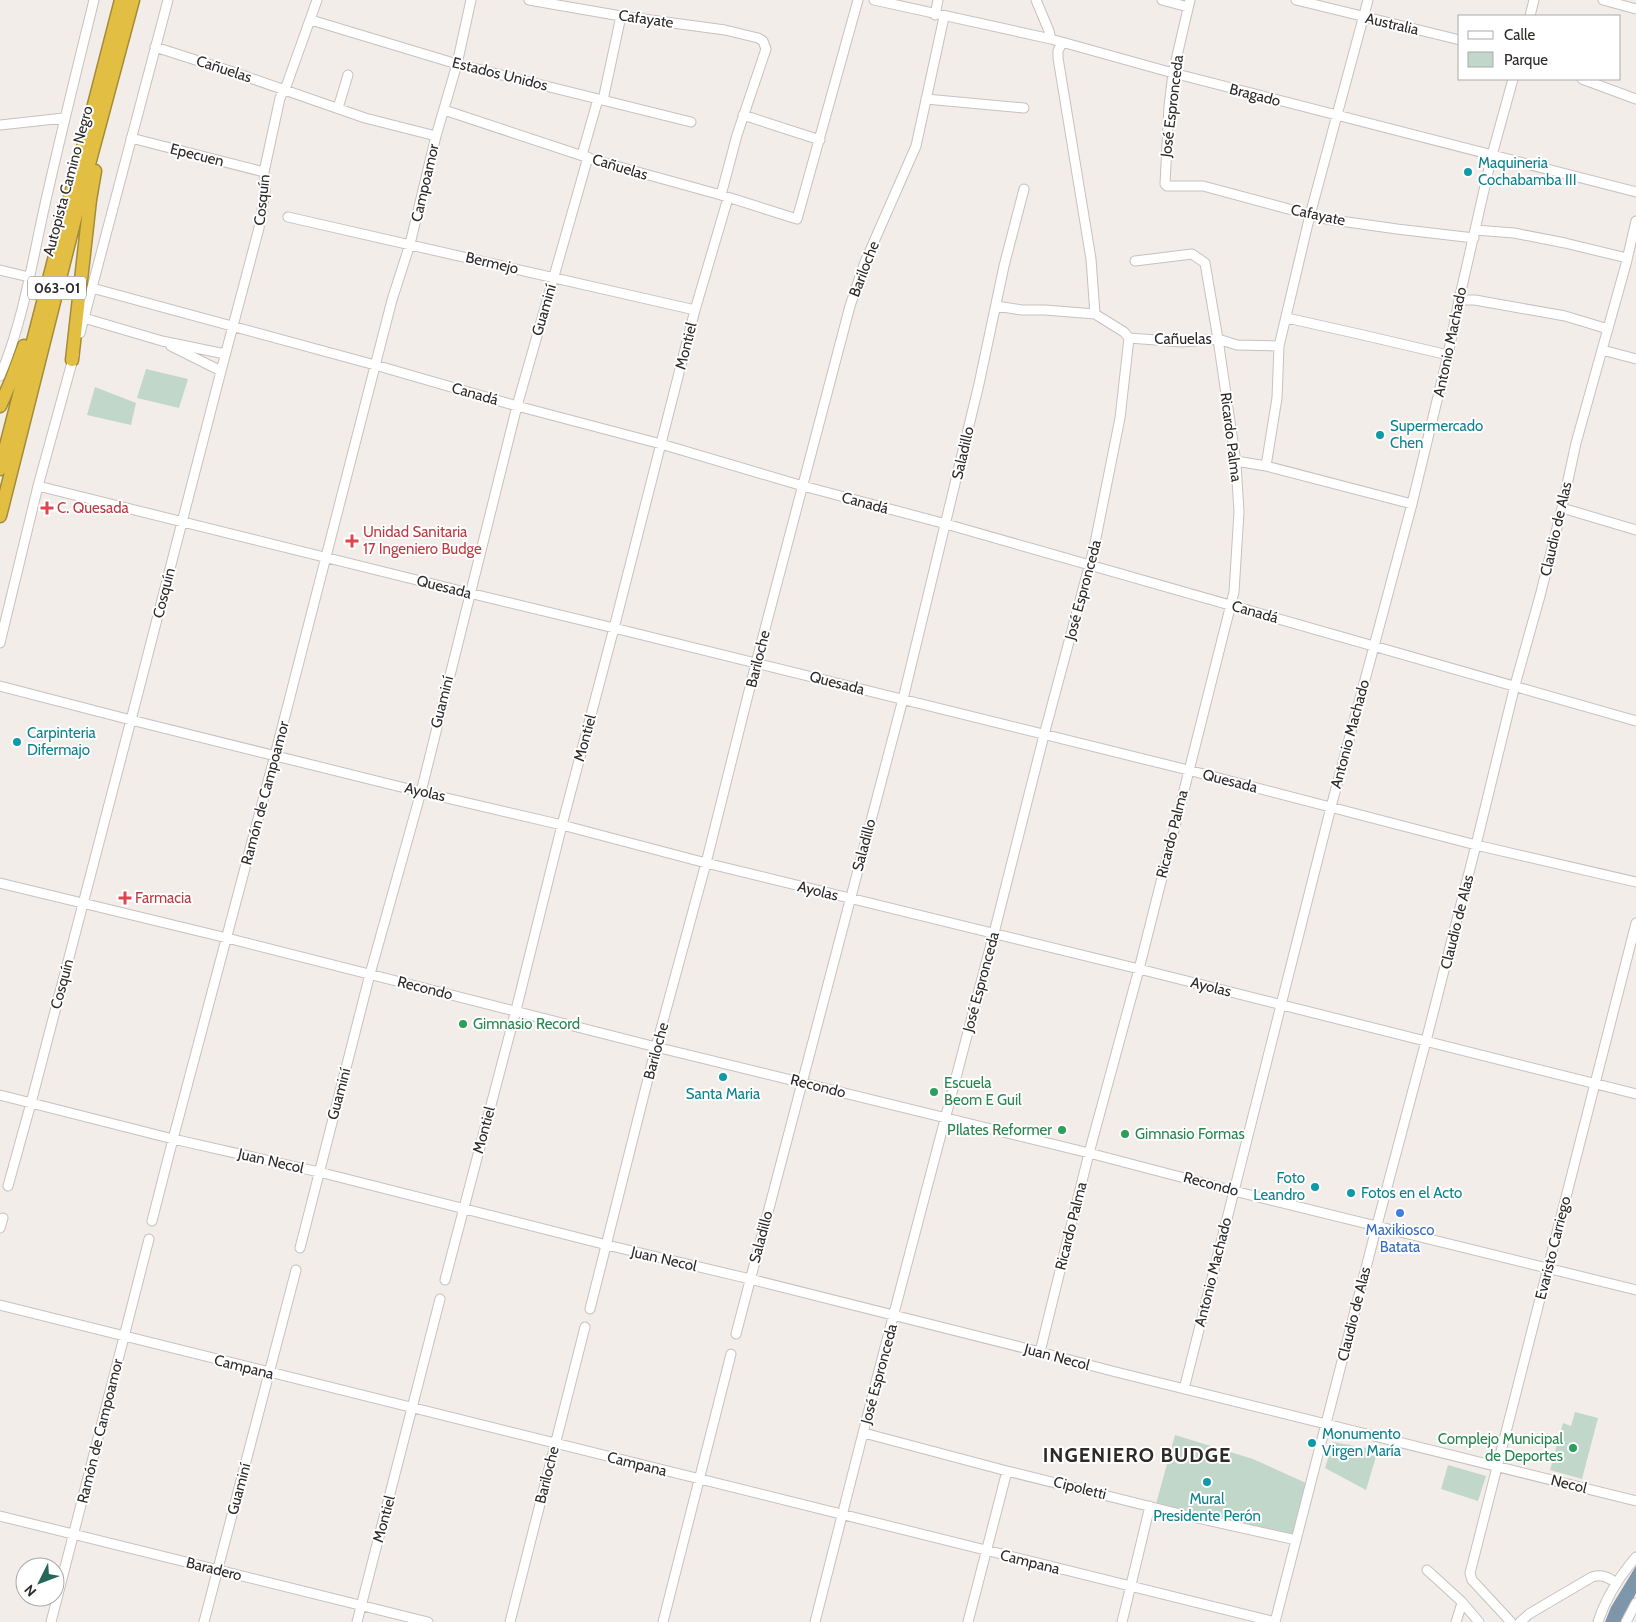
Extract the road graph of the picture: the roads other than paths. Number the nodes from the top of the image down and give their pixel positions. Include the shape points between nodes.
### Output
1 (94, 0) edge
2 (121, 0) edge
3 (133, 0) edge
4 (168, 0) edge
5 (317, 0) edge
6 (471, 0) edge
7 (529, 0) edge
8 (858, 0) edge
9 (874, 0) edge
10 (938, 0) edge
11 (1036, 0) edge
12 (1162, 0) edge
13 (1296, 0) edge
14 (1368, 0) edge
15 (1534, 0) edge
16 (1603, 0) edge
17 (1189, 3) edge
18 (1636, 9) edge
19 (1530, 15) edge
20 (621, 16) junction
21 (940, 16) junction
22 (1363, 17) junction
23 (311, 20) junction
24 (1051, 39) junction
25 (1458, 40) edge
26 (763, 41) joint
27 (1062, 43) junction
28 (155, 47) junction
29 (118, 61) junction
30 (458, 64) junction
31 (1173, 73) junction
32 (348, 75) dead end
33 (1513, 80) edge
34 (1585, 80) edge
35 (284, 90) junction
36 (926, 99) junction
37 (1636, 99) edge
38 (600, 100) junction
39 (338, 108) junction
40 (1024, 108) dead end
41 (444, 110) junction
42 (743, 115) junction
43 (1337, 116) junction
44 (64, 118) junction
45 (692, 122) dead end
46 (0, 125) edge
47 (436, 136) junction
48 (131, 138) junction
49 (820, 140) junction
50 (1492, 155) junction
51 (585, 156) junction
52 (264, 172) junction
53 (1165, 184) joint
54 (1024, 189) dead end
55 (1636, 192) edge
56 (724, 196) junction
57 (1310, 215) junction
58 (288, 217) dead end
59 (1636, 221) edge
60 (1474, 234) junction
61 (410, 244) junction
62 (1627, 258) junction
63 (1135, 261) dead end
64 (0, 270) edge
65 (50, 274) junction
66 (29, 277) junction
67 (553, 277) junction
68 (92, 288) junction
69 (1459, 300) junction
70 (996, 306) junction
71 (695, 310) junction
72 (1095, 314) junction
73 (84, 318) junction
74 (1287, 318) junction
75 (233, 326) junction
76 (1608, 329) junction
77 (1129, 338) junction
78 (1218, 339) junction
79 (162, 341) junction
80 (1279, 346) junction
81 (1602, 350) junction
82 (225, 354) junction
83 (1448, 356) junction
84 (1636, 358) edge
85 (72, 360) junction
86 (375, 365) junction
87 (221, 371) junction
88 (0, 376) edge
89 (0, 406) edge
90 (516, 406) junction
91 (661, 444) junction
92 (1236, 463) junction
93 (1266, 466) junction
94 (0, 469) edge
95 (38, 486) junction
96 (803, 486) junction
97 (1412, 504) junction
98 (1562, 508) junction
99 (0, 516) edge
100 (183, 522) junction
101 (946, 524) junction
102 (1636, 530) edge
103 (327, 557) junction
104 (1090, 564) junction
105 (469, 593) junction
106 (1231, 605) junction
107 (614, 628) junction
108 (0, 643) edge
109 (1373, 646) junction
110 (756, 663) junction
111 (1514, 685) junction
112 (0, 686) edge
113 (903, 699) junction
114 (132, 720) junction
115 (1636, 721) edge
116 (1044, 735) junction
117 (275, 755) junction
118 (1188, 770) junction
119 (421, 792) junction
120 (1331, 807) junction
121 (562, 824) junction
122 (1476, 845) junction
123 (706, 863) junction
124 (1636, 882) edge
125 (0, 883) edge
126 (850, 899) junction
127 (83, 902) junction
128 (1636, 923) edge
129 (994, 933) junction
130 (227, 938) junction
131 (1138, 969) junction
132 (370, 974) junction
133 (1282, 1004) junction
134 (516, 1010) junction
135 (1426, 1042) junction
136 (656, 1047) junction
137 (801, 1082) junction
138 (1595, 1084) junction
139 (1636, 1094) edge
140 (0, 1095) edge
141 (31, 1103) junction
142 (946, 1118) junction
143 (173, 1139) junction
144 (1089, 1153) junction
145 (319, 1172) junction
146 (8, 1186) dead end
147 (1234, 1190) junction
148 (463, 1209) junction
149 (3, 1218) dead end
150 (152, 1221) dead end
151 (1377, 1225) junction
152 (0, 1228) edge
153 (149, 1239) dead end
154 (607, 1245) junction
155 (300, 1248) dead end
156 (1548, 1267) junction
157 (296, 1270) dead end
158 (750, 1279) junction
159 (445, 1280) dead end
160 (1636, 1290) edge
161 (440, 1299) dead end
162 (0, 1305) edge
163 (590, 1309) dead end
164 (895, 1315) junction
165 (584, 1327) dead end
166 (736, 1334) dead end
167 (124, 1336) junction
168 (1040, 1352) junction
169 (731, 1354) dead end
170 (270, 1373) junction
171 (1184, 1389) junction
172 (412, 1408) junction
173 (1326, 1425) junction
174 (864, 1433) junction
175 (555, 1444) junction
176 (1498, 1466) junction
177 (1007, 1471) junction
178 (699, 1480) junction
179 (1636, 1501) edge
180 (1150, 1506) junction
181 (842, 1515) junction
182 (0, 1516) edge
183 (74, 1533) junction
184 (1296, 1540) junction
185 (986, 1550) junction
186 (1636, 1557) edge
187 (218, 1570) junction
188 (1427, 1570) dead end
189 (1616, 1583) junction
190 (1130, 1586) junction
191 (1462, 1602) junction
192 (1636, 1603) edge
193 (361, 1605) junction
194 (51, 1622) edge
195 (204, 1622) edge
196 (357, 1622) edge
197 (428, 1622) edge
198 (510, 1622) edge
199 (663, 1622) edge
200 (815, 1622) edge
201 (968, 1622) edge
202 (1122, 1622) edge
203 (1275, 1622) edge
204 (1456, 1622) edge
205 (1479, 1622) edge
206 (1511, 1622) edge
207 (1520, 1622) edge
208 (1598, 1622) edge
209 (1626, 1622) edge

1 - 44 street
2 - 65 highway, Autopista Camino Negro / 063-01
3 - 29 highway, Autopista Camino Negro / 063-01
4 - 28 street
5 - 23 street, Cosquín
6 - 30 street, Campoamor
7 - 20 street, Cafayate
8 - 49 street
9 - 21 street, Bragado
10 - 21 street, Bariloche
11 - 24 street
12 - 17 street
13 - 22 street, Australia
14 - 22 street, Ricardo Palma
15 - 19 street
16 - 18 street
17 - 31 street, José Espronceda
20 - 26 street, Cafayate via 725,30
20 - 38 street, Guaminí
21 - 24 street, Bragado
21 - 36 street, Bariloche
22 - 25 street, Australia
22 - 43 street, Ricardo Palma
23 - 30 street, Estados Unidos
23 - 35 street, Cosquín
24 - 27 street, Bragado
26 - 42 street, Montiel via 766,49
27 - 31 street, Bragado
27 - 72 street via 1058,58 1091,259
28 - 35 street, Cañuelas
28 - 48 street
29 - 85 highway via 90,200
29 - 99 highway, Autopista Camino Negro / 063-01
30 - 38 street, Estados Unidos
30 - 41 street, Campoamor
31 - 43 street, Bragado
31 - 53 street, José Espronceda
32 - 39 street
33 - 50 street, Antonio Machado
34 - 37 street
35 - 39 street, Cañuelas
35 - 52 street, Cosquín
36 - 40 street
36 - 96 street, Bariloche via 916,146 854,290
38 - 45 street, Estados Unidos
38 - 51 street, Guaminí
39 - 47 street, Cañuelas
41 - 47 street, Campoamor
41 - 51 street, Cañuelas
42 - 49 street
42 - 56 street, Montiel
43 - 50 street, Bragado
43 - 57 street, Ricardo Palma
44 - 46 street
44 - 66 street
47 - 61 street, Campoamor
48 - 52 street, Epecuen
48 - 68 street
49 - 56 street, Cañuelas via 797,219
50 - 55 street, Bragado
50 - 60 street, Antonio Machado
51 - 56 street, Cañuelas
51 - 67 street, Guaminí
52 - 75 street, Cosquín via 265,192 259,228
53 - 57 street, Cafayate via 1203,186
54 - 70 street, Saladillo
56 - 71 street, Montiel
57 - 60 street, Cafayate via 1397,229
57 - 74 street, Ricardo Palma
58 - 61 street, Bermejo
59 - 62 street, Claudio de Alas
60 - 62 street, Cafayate via 1514,233
60 - 69 street, Antonio Machado
61 - 67 street, Bermejo
61 - 86 street, Campoamor
62 - 76 street, Claudio de Alas
63 - 78 street, Ricardo Palma via 1192,254 1205,263
64 - 66 street
65 - 89 highway
65 - 94 highway, Autopista Camino Negro / 063-01
66 - 88 street via 13,341
67 - 71 street, Bermejo
67 - 90 street, Guaminí
68 - 73 street
68 - 75 street, Canadá
69 - 76 street via 1565,316
69 - 83 street, Antonio Machado
70 - 72 street
70 - 101 street, Saladillo
71 - 91 street, Montiel
72 - 77 street
73 - 79 street
73 - 85 street
74 - 80 street, Ricardo Palma
74 - 83 street
75 - 82 street, Cosquín
75 - 86 street, Canadá
76 - 81 street, Claudio de Alas
77 - 78 street, Cañuelas via 1182,342
77 - 104 street, José Espronceda via 1118,432
78 - 80 street, Cañuelas via 1237,345
78 - 92 street, Ricardo Palma
79 - 82 street
79 - 87 street
80 - 93 street, Ricardo Palma via 1278,398
81 - 84 street
81 - 98 street, Claudio de Alas
82 - 87 street, Cosquín
83 - 97 street, Antonio Machado
85 - 95 street
86 - 90 street, Canadá
86 - 103 street, Ramón de Campoamor
87 - 100 street, Cosquín
90 - 91 street, Canadá
90 - 105 street, Guaminí
91 - 96 street, Canadá
91 - 107 street, Montiel
92 - 93 street
92 - 106 street, Ricardo Palma via 1239,518
93 - 97 street
95 - 100 street, Quesada
95 - 108 street
96 - 101 street, Canadá
96 - 110 street, Bariloche
97 - 109 street, Antonio Machado
98 - 102 street
98 - 111 street, Claudio de Alas
100 - 103 street, Quesada
100 - 114 street, Cosquín
101 - 104 street, Canadá
101 - 113 street, Saladillo
103 - 105 street, Quesada
103 - 117 street, Ramón de Campoamor
104 - 106 street, Canadá
104 - 116 street, José Espronceda
105 - 107 street, Quesada
105 - 119 street, Guaminí
106 - 109 street, Canadá
106 - 118 street, Ricardo Palma
107 - 110 street, Quesada
107 - 121 street, Montiel
109 - 111 street, Canadá
109 - 120 street, Antonio Machado
110 - 113 street, Quesada
110 - 123 street, Bariloche
111 - 115 street, Canadá
111 - 122 street, Claudio de Alas
112 - 114 street, Ayolas
113 - 116 street, Quesada
113 - 126 street, Saladillo
114 - 117 street, Ayolas
114 - 127 street, Cosquín
116 - 118 street, Quesada
116 - 129 street, José Espronceda
117 - 119 street, Ayolas
117 - 130 street, Ramón de Campoamor
118 - 120 street, Quesada
118 - 131 street, Ricardo Palma
119 - 121 street, Ayolas
119 - 132 street, Guaminí
120 - 122 street, Quesada
120 - 133 street, Antonio Machado
121 - 123 street, Ayolas
121 - 134 street, Montiel
122 - 124 street, Quesada
122 - 135 street, Claudio de Alas
123 - 126 street, Ayolas
123 - 136 street, Bariloche
125 - 127 street, Recondo
126 - 129 street, Ayolas
126 - 137 street, Saladillo
127 - 130 street, Recondo
127 - 141 street, Cosquín
128 - 138 street, Evaristo Carriego
129 - 131 street, Ayolas
129 - 142 street, José Espronceda
130 - 132 street, Recondo
130 - 143 street, Ramón de Campoamor
131 - 133 street, Ayolas
131 - 144 street, Ricardo Palma
132 - 134 street, Recondo
132 - 145 street, Guaminí
133 - 135 street, Ayolas
133 - 147 street, Antonio Machado
134 - 136 street, Recondo
134 - 148 street, Montiel
135 - 138 street, Ayolas
135 - 151 street, Claudio de Alas
136 - 137 street, Recondo
136 - 154 street, Bariloche
137 - 142 street, Recondo
137 - 158 street, Saladillo
138 - 139 street, Ayolas
138 - 156 street, Evaristo Carriego
140 - 141 street, Juan Necol
141 - 143 street, Juan Necol
141 - 146 street, Cosquín
142 - 144 street, Recondo
142 - 164 street, José Espronceda
143 - 145 street, Juan Necol
143 - 150 street, Ramón de Campoamor
144 - 147 street, Recondo
144 - 168 street, Ricardo Palma
145 - 148 street, Juan Necol
145 - 155 street, Guaminí
147 - 151 street, Recondo
147 - 171 street, Antonio Machado
148 - 154 street, Juan Necol
148 - 159 street, Montiel
149 - 152 street
151 - 156 street, Recondo
151 - 173 street, Claudio de Alas
153 - 167 street, Ramón de Campoamor
154 - 158 street, Juan Necol
154 - 163 street, Bariloche
156 - 160 street, Recondo
156 - 176 street, Evaristo Carriego
157 - 170 street, Guaminí
158 - 164 street, Juan Necol
158 - 166 street, Saladillo
161 - 172 street, Montiel
162 - 167 street, Campana
164 - 168 street, Juan Necol
164 - 174 street, José Espronceda
165 - 175 street, Bariloche
167 - 170 street, Campana
167 - 183 street, Ramón de Campoamor
168 - 171 street, Juan Necol
169 - 178 street
170 - 172 street, Campana
170 - 187 street, Guaminí
171 - 173 street, Juan Necol
172 - 175 street, Campana
172 - 193 street, Montiel
173 - 176 street, Necol
173 - 184 street, Claudio de Alas
174 - 177 street, Cipoletti
174 - 181 street, José Espronceda
175 - 178 street, Campana
175 - 198 street, Bariloche
176 - 179 street, Necol
176 - 206 street, Evaristo Carriego via 1470,1573 1472,1580
177 - 180 street, Cipoletti
177 - 185 street
178 - 181 street, Campana
178 - 199 street
180 - 184 street, Cipoletti
180 - 190 street
181 - 185 street, Campana
181 - 200 street, José Espronceda
182 - 183 street, Baradero
183 - 187 street, Baradero
183 - 194 street, Ramón de Campoamor
184 - 203 street, Claudio de Alas
185 - 190 street, Campana
185 - 201 street
186 - 189 street
187 - 193 street, Baradero
187 - 195 street, Guaminí
188 - 191 street
189 - 207 street via 1603,1575 1592,1577 1528,1614
189 - 208 street
190 - 202 street
190 - 203 street, Campana
191 - 204 street
191 - 205 street
192 - 209 street
193 - 196 street, Montiel
193 - 197 street, Baradero

